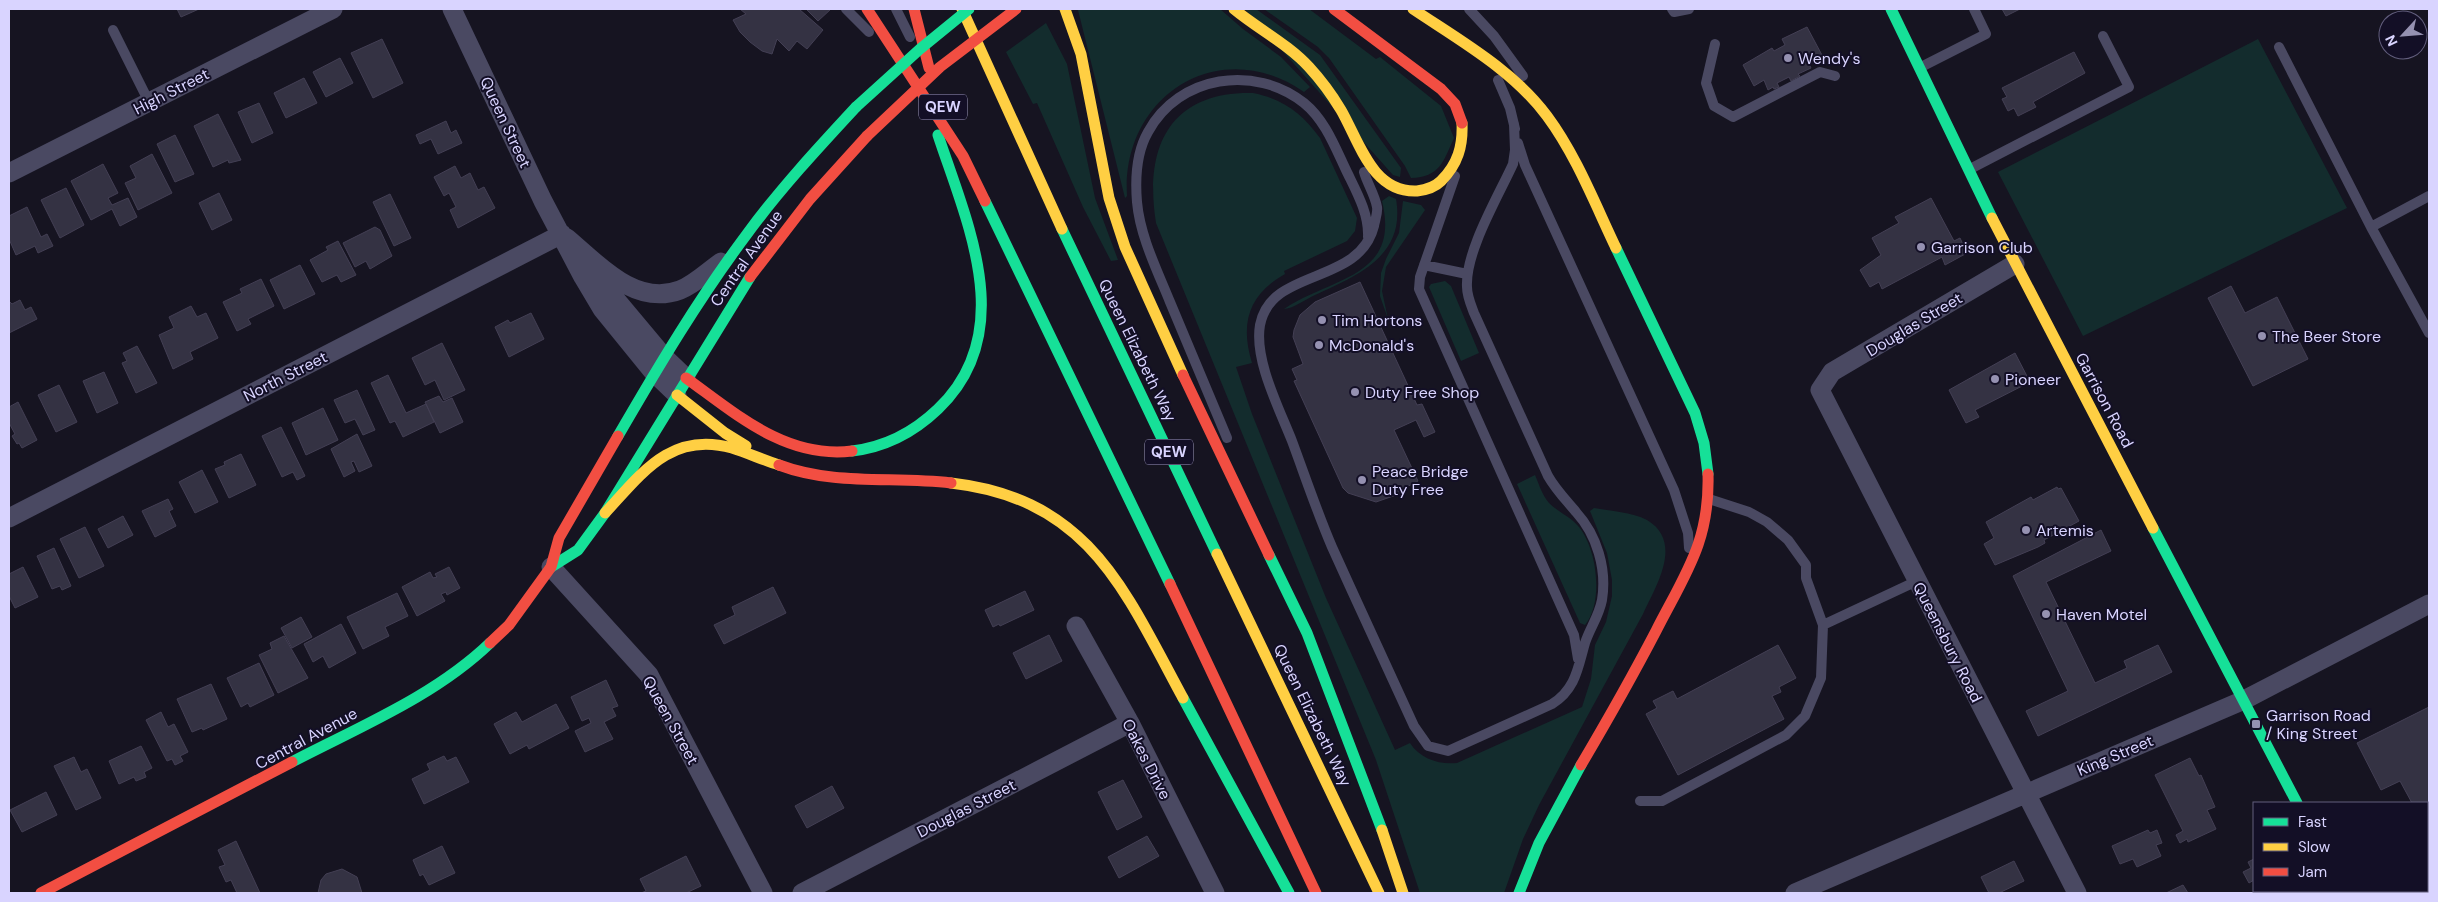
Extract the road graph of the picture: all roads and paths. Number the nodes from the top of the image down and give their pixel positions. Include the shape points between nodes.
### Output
1 (333, 9) edge
2 (452, 9) edge
3 (846, 9) edge
4 (867, 9) edge
5 (880, 9) edge
6 (896, 9) edge
7 (907, 9) edge
8 (914, 9) edge
9 (962, 9) edge
10 (969, 9) edge
11 (1016, 9) edge
12 (1234, 9) edge
13 (1334, 9) edge
14 (1413, 9) edge
15 (1469, 9) edge
16 (1672, 9) edge
17 (1689, 9) edge
18 (1891, 9) edge
19 (1974, 9) edge
20 (1065, 10) edge
21 (113, 30) dead end
22 (2103, 36) dead end
23 (1714, 44) dead end
24 (2279, 47) dead end
25 (1478, 53) junction
26 (926, 58) junction
27 (1920, 67) junction
28 (912, 75) junction
29 (1835, 76) dead end
30 (934, 84) joint
31 (926, 101) junction
32 (149, 102) junction
33 (941, 102) dead end
34 (1514, 124) junction
35 (1556, 128) junction
36 (1358, 146) junction
37 (1462, 152) junction
38 (963, 156) junction
39 (1970, 170) junction
40 (9, 173) edge
41 (2429, 196) edge
42 (2371, 227) junction
43 (562, 234) junction
44 (1364, 249) junction
45 (733, 253) junction
46 (2015, 264) junction
47 (1424, 266) junction
48 (1467, 274) junction
49 (2429, 333) edge
50 (665, 358) junction
51 (654, 373) junction
52 (686, 378) junction
53 (1820, 390) joint
54 (677, 395) junction
55 (777, 465) junction
56 (1708, 499) junction
57 (605, 513) junction
58 (9, 518) edge
59 (551, 567) junction
60 (1682, 581) junction
61 (1917, 582) junction
62 (2429, 604) edge
63 (1823, 625) junction
64 (1076, 626) dead end
65 (1307, 633) junction
66 (1576, 677) junction
67 (2244, 700) junction
68 (1130, 723) junction
69 (2025, 794) junction
70 (1640, 801) dead end
71 (2296, 802) edge
72 (1814, 889) edge
73 (41, 893) edge
74 (764, 893) edge
75 (802, 893) edge
76 (1215, 893) edge
77 (1289, 893) edge
78 (1316, 893) edge
79 (1379, 893) edge
80 (1403, 893) edge
81 (1519, 893) edge
82 (1795, 893) edge
83 (2078, 893) edge

1 - 32 street, High Street
2 - 43 street, Queen Street via 543,201
3 - 28 lane
4 - 28 main road, QEW
5 - 28 lane, QEW
6 - 30 lane, QEW
7 - 26 lane, QEW
8 - 26 main road, QEW
9 - 79 main road, Queen Elizabeth Way / QEW via 1042,187
10 - 45 main road, Central Avenue, bridge via 856,107 790,179
11 - 52 main road, Central Avenue, bridge via 940,67 867,136 810,198 745,284
12 - 36 main road via 1316,74
13 - 37 main road via 1449,96 1462,120
14 - 25 main road
15 - 35 lane via 1519,69
16 - 17 lane via 1674,12
18 - 27 main road, Garrison Road
19 - 27 lane via 1986,34
20 - 65 main road via 1081,54 1109,198 1125,247 1202,417
21 - 32 lane
22 - 39 lane via 2129,87
23 - 29 lane via 1706,83 1714,106 1733,118 1820,72
24 - 42 lane
25 - 34 lane via 1504,92
25 - 35 main road via 1521,88
26 - 30 main road, QEW
27 - 39 main road, Garrison Road
28 - 31 main road, QEW
31 - 38 main road, QEW
31 - 52 main road via 972,240 982,290 980,335 974,356 940,410 923,424 883,445 845,452 812,450 767,434 745,422
32 - 40 street, High Street
33 - 38 main road, QEW
34 - 48 lane via 1516,150 1513,164 1474,250
34 - 60 lane via 1525,165 1679,502 1688,540
35 - 56 main road via 1699,420 1708,458
36 - 37 main road via 1382,178 1406,190 1432,187 1456,166
36 - 44 lane via 1361,164 1377,206 1372,233
37 - 47 lane
38 - 78 main road, QEW
39 - 46 main road, Garrison Road
41 - 42 lane
42 - 49 lane
43 - 45 street via 625,286 645,293 679,290
43 - 50 street, Queen Street
43 - 51 street, Queen Street via 602,309
43 - 58 street, North Street
44 - 65 lane via 1368,233 1365,212 1329,135 1314,112 1283,89 1248,80 1209,83 1173,101 1155,121 1143,144 1136,172 1140,221 1156,268
44 - 66 lane via 1351,260 1293,286 1276,298 1263,315 1260,347 1269,382 1332,545 1414,726 1428,746 1442,751 1458,749 1560,699
45 - 50 main road, Central Avenue
46 - 53 street, Douglas Street via 1832,372
46 - 67 main road, Garrison Road
47 - 48 lane
47 - 66 lane via 1419,282 1421,297 1574,635 1578,653
48 - 66 lane via 1467,289 1474,313 1548,476 1554,488 1584,522 1597,548 1602,574 1602,601 1586,640
50 - 51 main road, Central Avenue
50 - 52 street, Queen Street
51 - 54 street, Queen Street
51 - 59 main road, Central Avenue via 559,538
52 - 54 main road, Central Avenue
53 - 61 street, Queensbury Road
54 - 55 main road via 725,433
54 - 57 main road, Central Avenue
55 - 57 main road via 721,446 685,446 661,456
55 - 77 main road via 831,479 944,480 996,488 1041,506 1064,522 1105,562 1124,589
56 - 60 main road via 1701,540
56 - 63 lane via 1748,512 1767,522 1788,540 1799,558 1798,570 1806,578
57 - 59 main road, Central Avenue via 578,550
59 - 73 main road, Central Avenue via 509,625 470,662 443,681 346,735
59 - 74 street, Queen Street via 649,675
60 - 81 main road via 1619,702 1564,793 1527,867
61 - 63 lane
61 - 69 street, Queensbury Road
62 - 67 street, King Street
63 - 70 lane via 1821,678 1805,716 1786,735 1662,801
64 - 68 street, Oakes Drive
65 - 80 main road via 1372,801
67 - 69 street, King Street
67 - 71 main road, Garrison Road
68 - 75 street, Douglas Street
68 - 76 street, Oakes Drive
69 - 72 street, King Street
69 - 83 street, Queensbury Road
72 - 82 street, King Street

